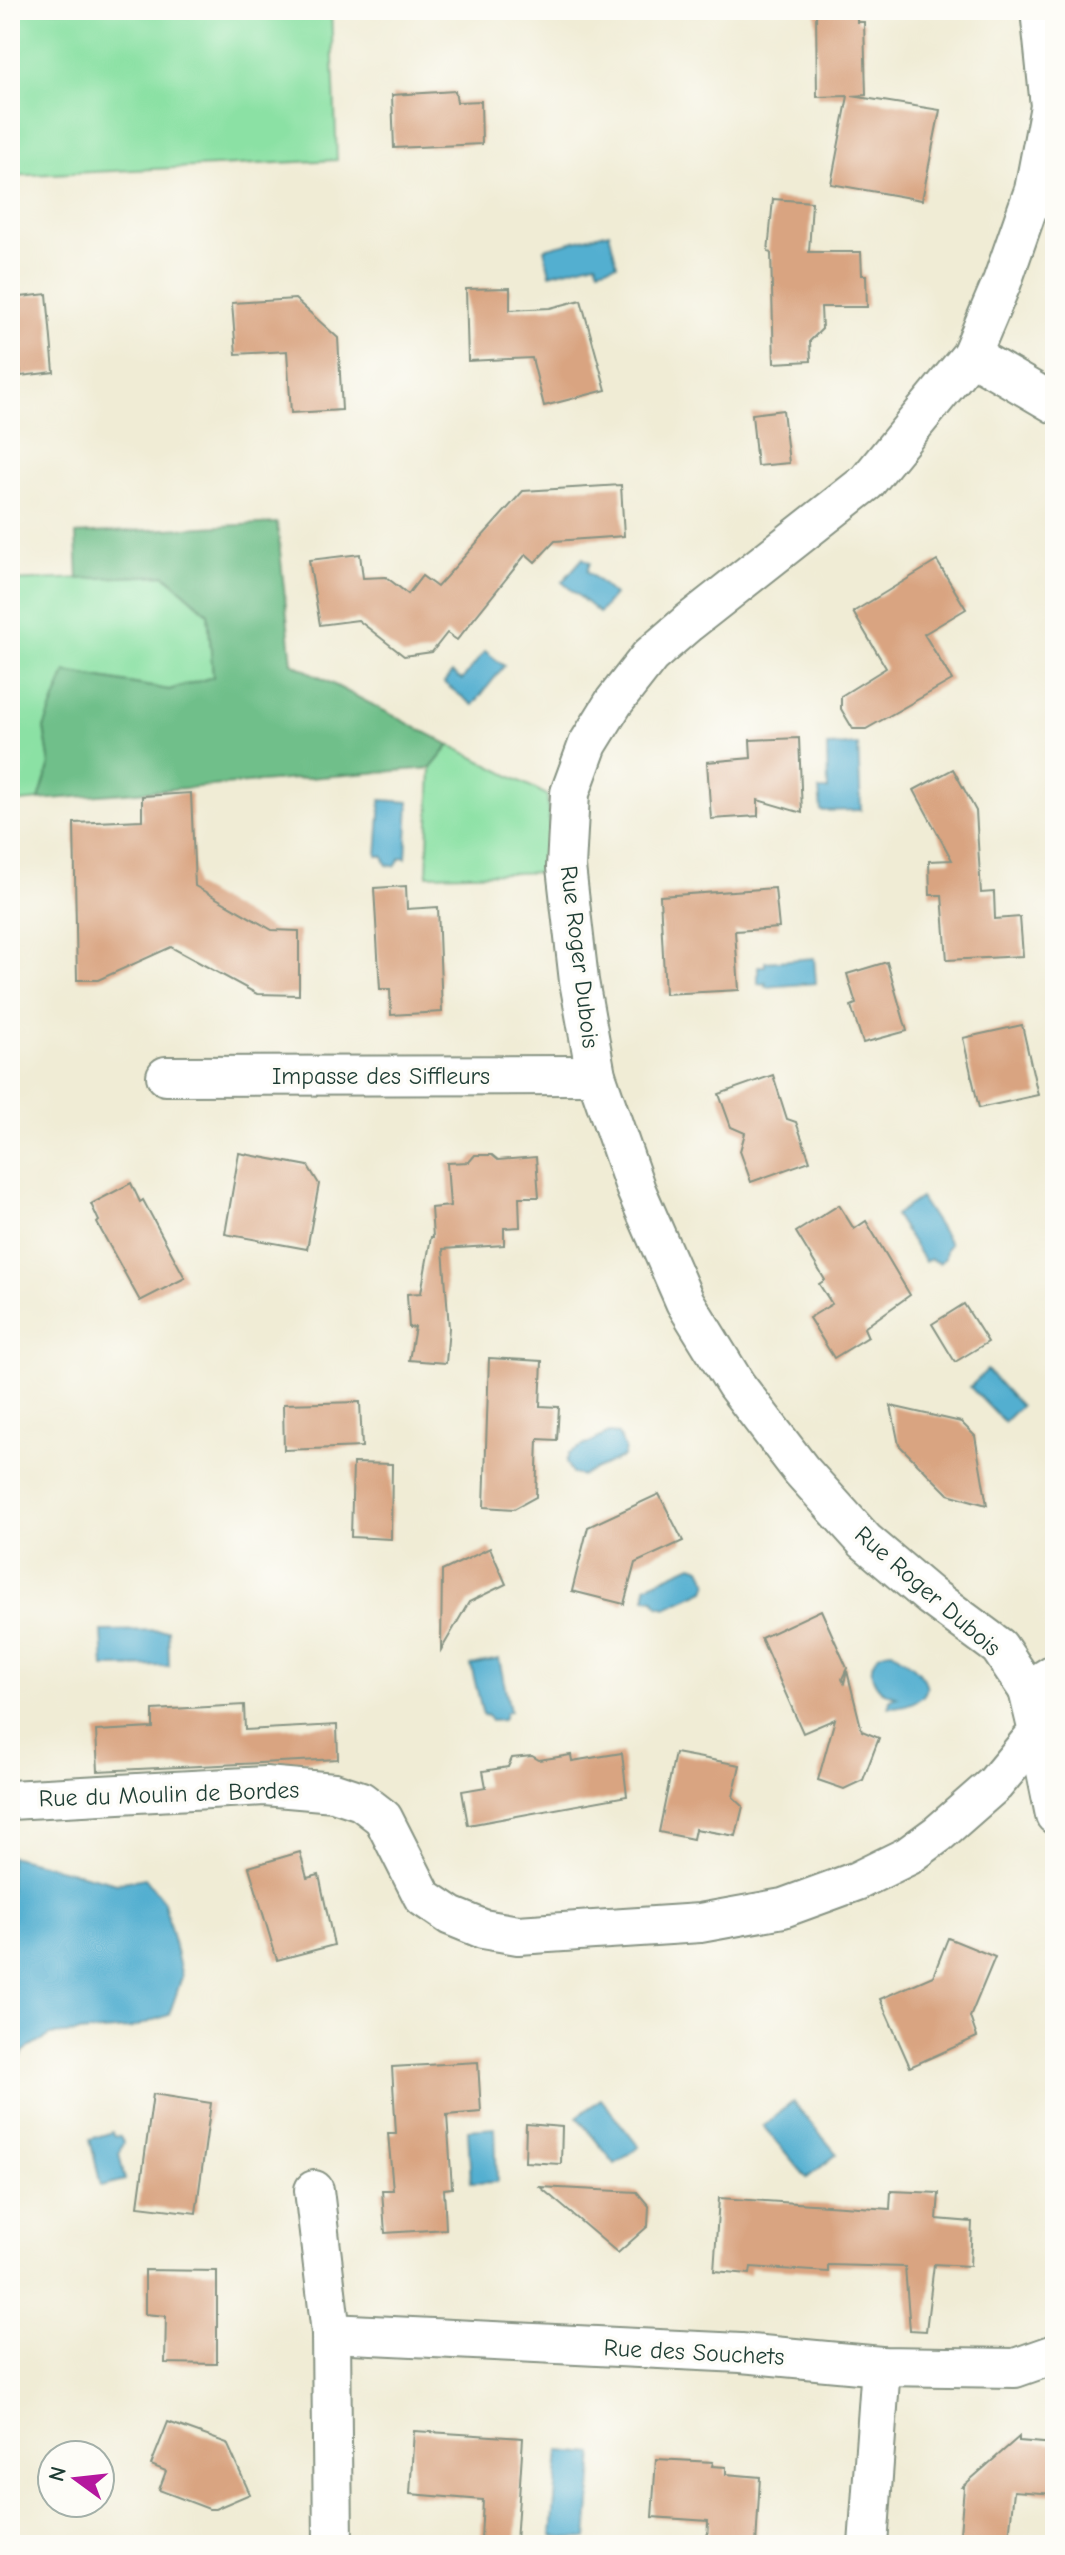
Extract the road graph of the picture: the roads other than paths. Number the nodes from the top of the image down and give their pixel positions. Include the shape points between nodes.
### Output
1 (1040, 10) edge
2 (971, 355) junction
3 (1055, 404) edge
4 (596, 1075) junction
5 (166, 1076) dead end
6 (1041, 1682) edge
7 (1038, 1732) junction
8 (10, 1800) edge
9 (1055, 1815) edge
10 (314, 2190) dead end
11 (331, 2333) junction
12 (1055, 2354) edge
13 (881, 2366) junction
14 (333, 2545) edge
15 (868, 2545) edge

1 - 2 street, Rue Roger Dubois via 1050,106 1034,190
2 - 3 street
2 - 4 street, Rue Roger Dubois via 867,482 650,656 588,744 570,793 566,867
4 - 5 street, Impasse des Siffleurs
4 - 6 street, Rue Roger Dubois via 636,1190 685,1302 736,1385 801,1470 865,1541
6 - 7 street
7 - 8 street, Rue du Moulin de Bordes via 995,1784 896,1863 783,1908 700,1923 518,1935 483,1929 423,1897 383,1818 361,1801 334,1792 265,1786
7 - 9 street
10 - 11 street
11 - 13 street, Rue des Souchets via 741,2353
11 - 14 street
12 - 13 street, Rue des Souchets via 1015,2368
13 - 15 street

